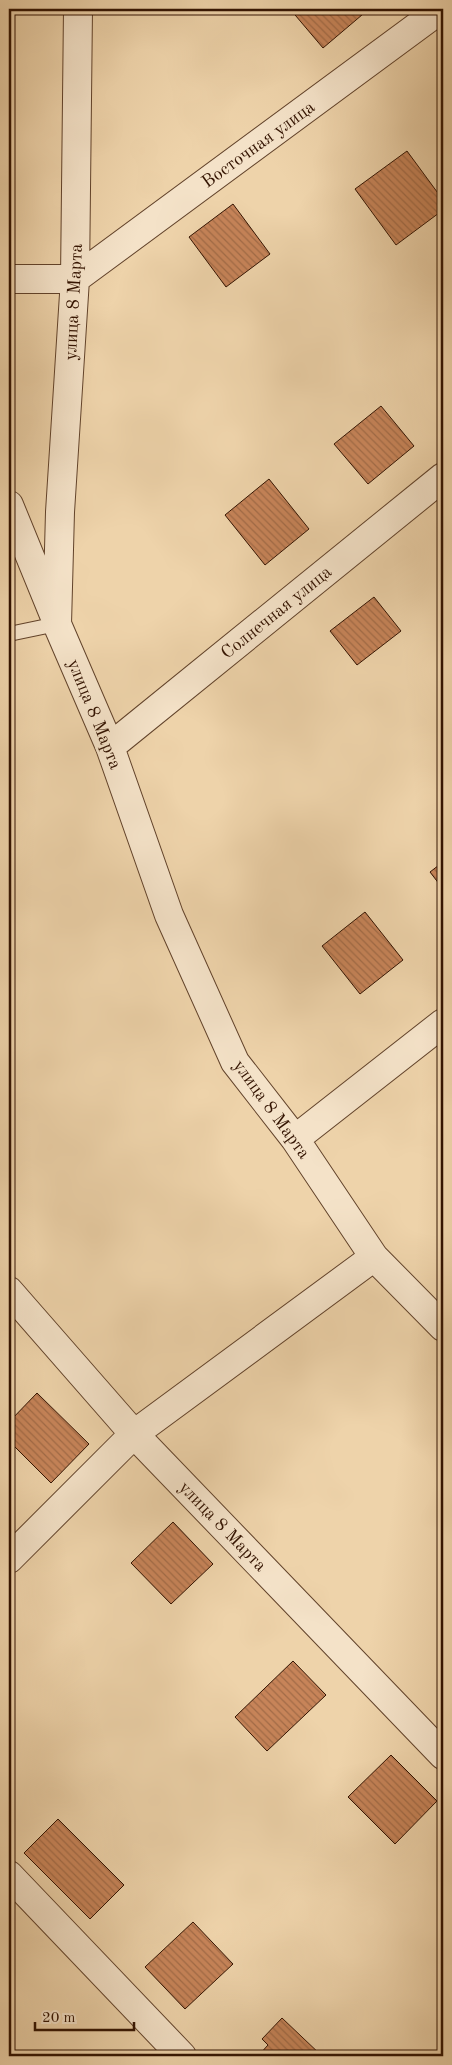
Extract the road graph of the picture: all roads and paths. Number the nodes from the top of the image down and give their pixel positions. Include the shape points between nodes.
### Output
1 (78, 9) edge
2 (441, 9) edge
3 (9, 279) edge
4 (76, 279) junction
5 (443, 477) edge
6 (9, 505) edge
7 (57, 624) junction
8 (9, 634) edge
9 (110, 747) junction
10 (443, 1023) edge
11 (295, 1139) junction
12 (374, 1257) junction
13 (9, 1291) edge
14 (443, 1327) edge
15 (134, 1434) junction
16 (9, 1559) edge
17 (443, 1755) edge
18 (9, 1875) edge
19 (182, 2056) edge

1 - 4 street, улица 8 Марта
2 - 4 street, Восточная улица
3 - 4 street
4 - 7 street, улица 8 Марта via 60,512
5 - 9 street, Солнечная улица
6 - 7 street
7 - 8 lane
7 - 9 street, улица 8 Марта
9 - 11 street, улица 8 Марта via 169,915 236,1062
10 - 11 street
11 - 12 street, улица 8 Марта
12 - 14 street, улица 8 Марта
12 - 15 street
13 - 15 street, улица 8 Марта
15 - 16 street
15 - 17 street, улица 8 Марта
18 - 19 street

